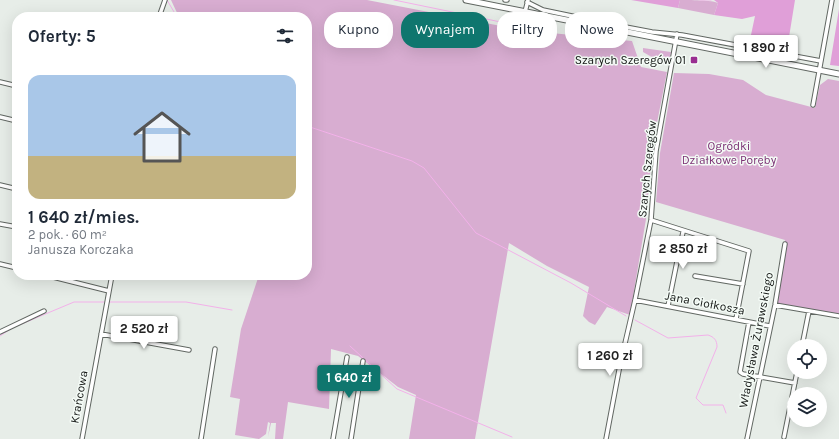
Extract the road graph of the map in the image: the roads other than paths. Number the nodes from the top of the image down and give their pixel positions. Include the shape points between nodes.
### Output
1 (165, 0) edge
2 (466, 0) edge
3 (832, 0) edge
4 (527, 1) edge
5 (161, 12) edge
6 (525, 12) joint
7 (557, 19) edge
8 (677, 34) junction
9 (676, 43) junction
10 (821, 61) junction
11 (820, 70) junction
12 (839, 74) edge
13 (0, 82) edge
14 (12, 85) edge
15 (813, 105) dead end
16 (0, 117) edge
17 (12, 120) edge
18 (0, 184) edge
19 (12, 188) edge
20 (651, 220) junction
21 (0, 224) edge
22 (12, 226) edge
23 (683, 232) junction
24 (785, 244) dead end
25 (0, 264) edge
26 (12, 267) edge
27 (695, 276) dead end
28 (65, 280) edge
29 (111, 280) edge
30 (743, 284) junction
31 (109, 291) junction
32 (636, 300) junction
33 (775, 305) junction
34 (668, 306) junction
35 (44, 311) dead end
36 (809, 311) junction
37 (839, 316) edge
38 (736, 320) junction
39 (749, 322) junction
40 (770, 326) junction
41 (0, 332) edge
42 (101, 334) junction
43 (803, 339) edge
44 (215, 349) dead end
45 (189, 350) dead end
46 (347, 357) dead end
47 (363, 361) dead end
48 (759, 377) junction
49 (796, 379) edge
50 (795, 384) junction
51 (784, 437) dead end
52 (82, 439) edge
53 (202, 439) edge
54 (333, 439) edge
55 (351, 439) edge
56 (606, 439) edge
57 (747, 439) edge

1 - 5 street
2 - 6 street
3 - 10 street
4 - 6 street
4 - 8 street via 549,11 652,32
7 - 9 street
8 - 9 street, Szarych Szeregów
8 - 10 street
9 - 11 street
9 - 20 street, Szarych Szeregów via 656,151
10 - 11 street
11 - 12 street
11 - 15 street
13 - 14 street
16 - 17 street
18 - 19 street
20 - 23 street
20 - 32 street, Szarych Szeregów
21 - 22 street
23 - 30 street via 749,251
23 - 34 street
24 - 33 street, Władysława Żurawskiego
25 - 26 street
27 - 30 street
28 - 31 street
29 - 31 street, Krańcowa
30 - 38 street
31 - 42 street, Krańcowa
32 - 34 street, Jana Ciołkosza
32 - 56 street, Szarych Szeregów via 620,364
33 - 36 street
33 - 40 street, Władysława Żurawskiego
34 - 38 street, Jana Ciołkosza
35 - 41 street
36 - 37 street
36 - 43 street
38 - 39 street, Jana Ciołkosza
39 - 40 street, Jana Ciołkosza
39 - 48 street via 740,372
40 - 48 street, Władysława Żurawskiego
42 - 45 street
42 - 52 street, Krańcowa
44 - 53 street
46 - 54 street
47 - 55 street
48 - 50 street
48 - 57 street, Władysława Żurawskiego
49 - 50 street
50 - 51 street

